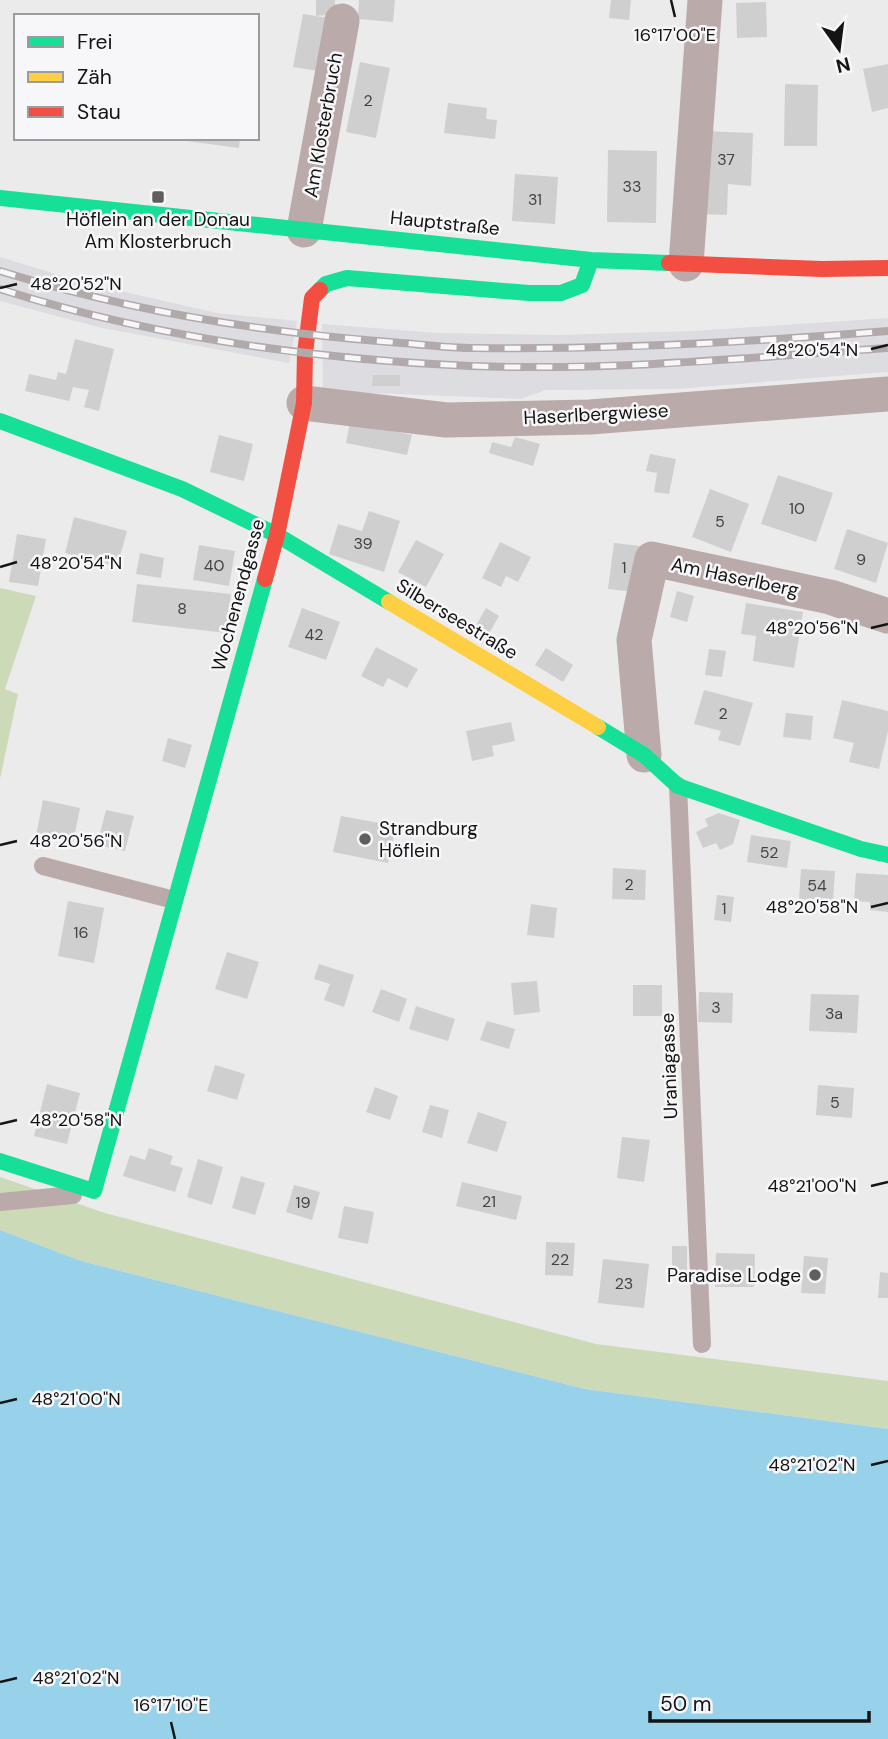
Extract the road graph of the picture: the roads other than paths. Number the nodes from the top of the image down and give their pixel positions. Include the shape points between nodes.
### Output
1 (705, 0) edge
2 (342, 21) dead end
3 (0, 198) edge
4 (304, 230) junction
5 (591, 260) junction
6 (686, 264) junction
7 (888, 268) edge
8 (888, 394) edge
9 (304, 403) junction
10 (0, 421) edge
11 (277, 536) junction
12 (888, 616) edge
13 (644, 755) junction
14 (678, 786) junction
15 (888, 855) edge
16 (43, 866) dead end
17 (174, 900) junction
18 (0, 1161) edge
19 (93, 1191) junction
20 (0, 1202) edge
21 (702, 1344) dead end

1 - 6 street
2 - 4 street, Am Klosterbruch
3 - 4 street, Hauptstraße
4 - 5 street, Hauptstraße
5 - 6 street, Hauptstraße
5 - 9 street, Wochenendgasse via 582,285 561,293 347,278 326,284 312,298
6 - 7 street, Hauptstraße
8 - 9 street, Haserlbergwiese via 590,417 446,420
9 - 11 street, Wochenendgasse
10 - 11 street, Silberseestraße via 182,489
11 - 13 street, Silberseestraße
11 - 17 street, Wochenendgasse
12 - 13 street, Am Haserlberg via 830,597 652,559 634,640
13 - 14 street, Silberseestraße
14 - 15 street, Silberseestraße
14 - 21 lane, Uraniagasse
16 - 17 lane
17 - 19 street, Wochenendgasse
18 - 19 street
19 - 20 lane

